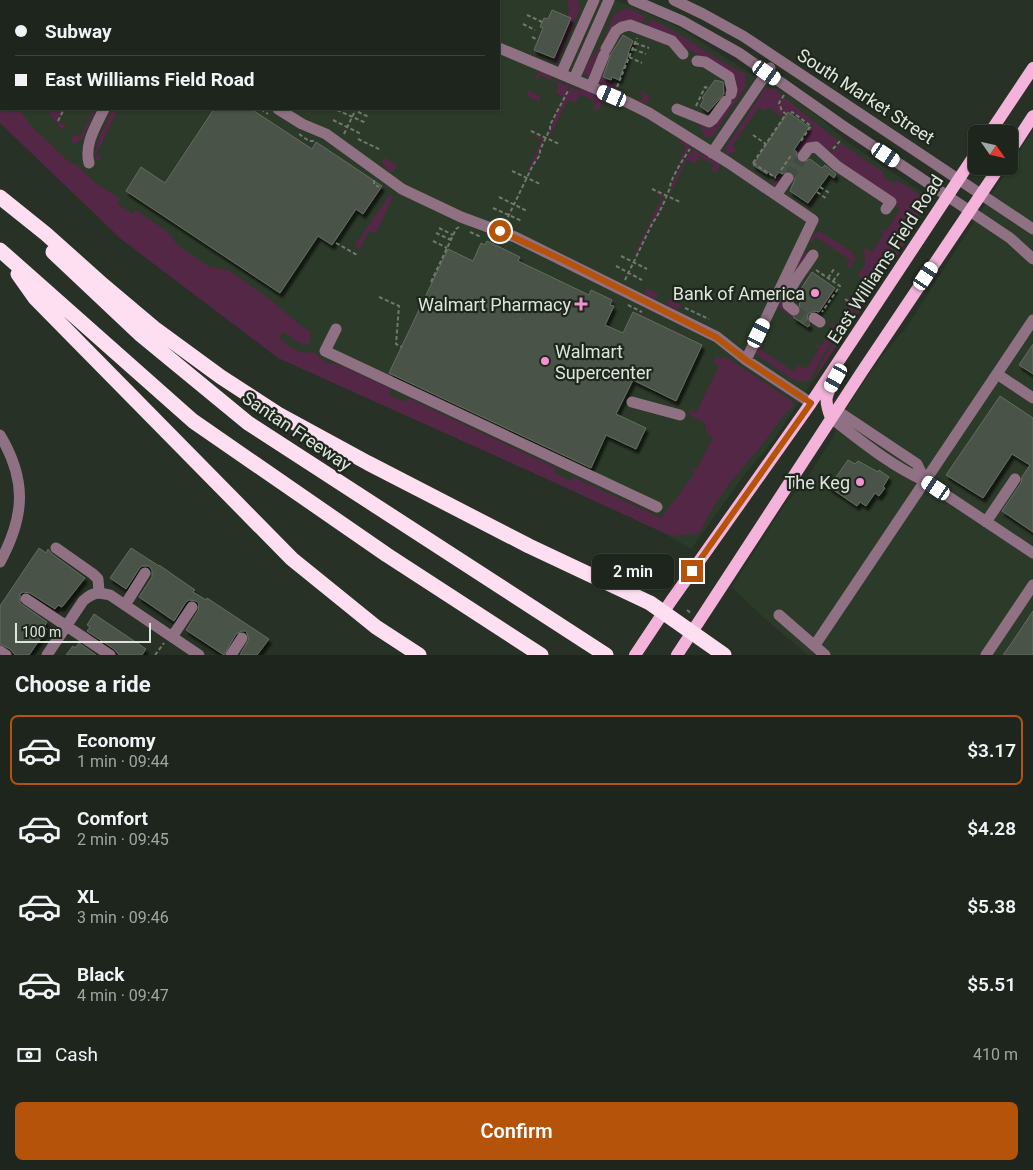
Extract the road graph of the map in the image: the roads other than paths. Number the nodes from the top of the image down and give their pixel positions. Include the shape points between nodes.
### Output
1 (594, 0) edge
2 (609, 0) edge
3 (633, 0) edge
4 (674, 0) edge
5 (500, 48) edge
6 (682, 54) dead end
7 (777, 58) junction
8 (697, 61) dead end
9 (1033, 68) edge
10 (767, 73) junction
11 (560, 74) junction
12 (572, 82) junction
13 (591, 87) junction
14 (677, 109) dead end
15 (104, 110) edge
16 (273, 111) edge
17 (1033, 116) edge
18 (995, 125) edge
19 (1018, 139) edge
20 (799, 152) road end
21 (712, 153) junction
22 (89, 163) dead end
23 (968, 165) edge
24 (994, 175) edge
25 (788, 178) tunnel mouth
26 (959, 179) junction
27 (777, 194) junction
28 (982, 194) junction
29 (947, 196) junction
30 (0, 197) edge
31 (886, 209) dead end
32 (970, 211) junction
33 (1033, 229) edge
34 (1010, 238) junction
35 (1033, 249) edge
36 (1, 251) edge
37 (1033, 259) edge
38 (811, 261) road end
39 (793, 305) dead end
40 (1033, 320) edge
41 (336, 329) dead end
42 (849, 345) junction
43 (746, 360) junction
44 (997, 374) junction
45 (1033, 398) edge
46 (632, 402) dead end
47 (811, 403) junction
48 (834, 414) junction
49 (680, 415) dead end
50 (0, 435) edge
51 (1014, 479) dead end
52 (925, 481) junction
53 (657, 507) dead end
54 (986, 522) junction
55 (56, 548) dead end
56 (1033, 553) edge
57 (0, 562) edge
58 (145, 574) dead end
59 (1033, 585) edge
60 (99, 592) junction
61 (26, 599) dead end
62 (125, 605) junction
63 (192, 606) dead end
64 (664, 612) junction
65 (779, 615) dead end
66 (66, 626) junction
67 (693, 632) junction
68 (169, 638) junction
69 (242, 638) dead end
70 (815, 645) junction
71 (0, 651) edge
72 (679, 651) edge
73 (6, 655) edge
74 (47, 655) edge
75 (110, 655) edge
76 (199, 655) edge
77 (231, 655) edge
78 (419, 655) edge
79 (541, 655) edge
80 (606, 655) edge
81 (635, 655) edge
82 (724, 655) edge
83 (825, 655) edge
84 (986, 655) edge

1 - 11 street
2 - 12 street
3 - 10 street, South Market Street via 719,41
4 - 7 street, South Market Street via 725,25
5 - 11 street
6 - 13 street via 672,41 630,25 622,27 616,31 605,52
7 - 10 street
7 - 26 street, South Market Street
8 - 14 street via 706,62 729,77 732,90 709,122
9 - 18 main road
10 - 21 street
10 - 29 street, South Market Street
11 - 12 street
12 - 13 street
13 - 21 street via 658,118
15 - 22 street via 88,147
16 - 43 street via 326,134 402,189 461,217 515,237 621,289 716,337
17 - 19 main road
20 - 31 street via 816,147 837,166 891,202
21 - 27 street
23 - 26 main road, East Williams Field Road
24 - 28 main road
25 - 27 street
26 - 28 street, South Market Street
26 - 29 main road, East Williams Field Road
27 - 43 street via 813,220
28 - 32 main road
28 - 33 street, South Market Street
29 - 32 street, South Market Street
29 - 42 main road, East Williams Field Road
30 - 64 highway via 154,328 278,414 529,546
30 - 80 highway, Santan Freeway via 71,271 134,329 248,423
32 - 34 street, South Market Street
32 - 48 main road
34 - 35 street, South Market Street
34 - 37 street, South Market Street
36 - 78 highway via 35,298 292,558 376,626
36 - 79 highway via 193,422 387,555
38 - 39 street via 790,290
40 - 44 street
41 - 53 street via 325,351
42 - 47 main road, East Williams Field Road
42 - 48 main road via 845,363 827,395 826,403
43 - 47 street
44 - 45 street
44 - 52 street
46 - 49 street
47 - 64 main road, East Williams Field Road
48 - 52 street via 882,457
48 - 67 main road
50 - 57 street via 12,460 21,492 14,532
51 - 54 street
52 - 54 street
52 - 70 street
54 - 56 street
55 - 60 street via 98,579
58 - 62 street
59 - 84 street
60 - 62 street
60 - 66 street via 90,594 83,601
61 - 66 street
62 - 68 street
63 - 68 street
64 - 67 highway
64 - 81 main road, East Williams Field Road
65 - 70 street
66 - 74 street
66 - 75 street
67 - 72 main road
67 - 82 highway
68 - 76 street
69 - 77 street
70 - 83 street
71 - 73 street

